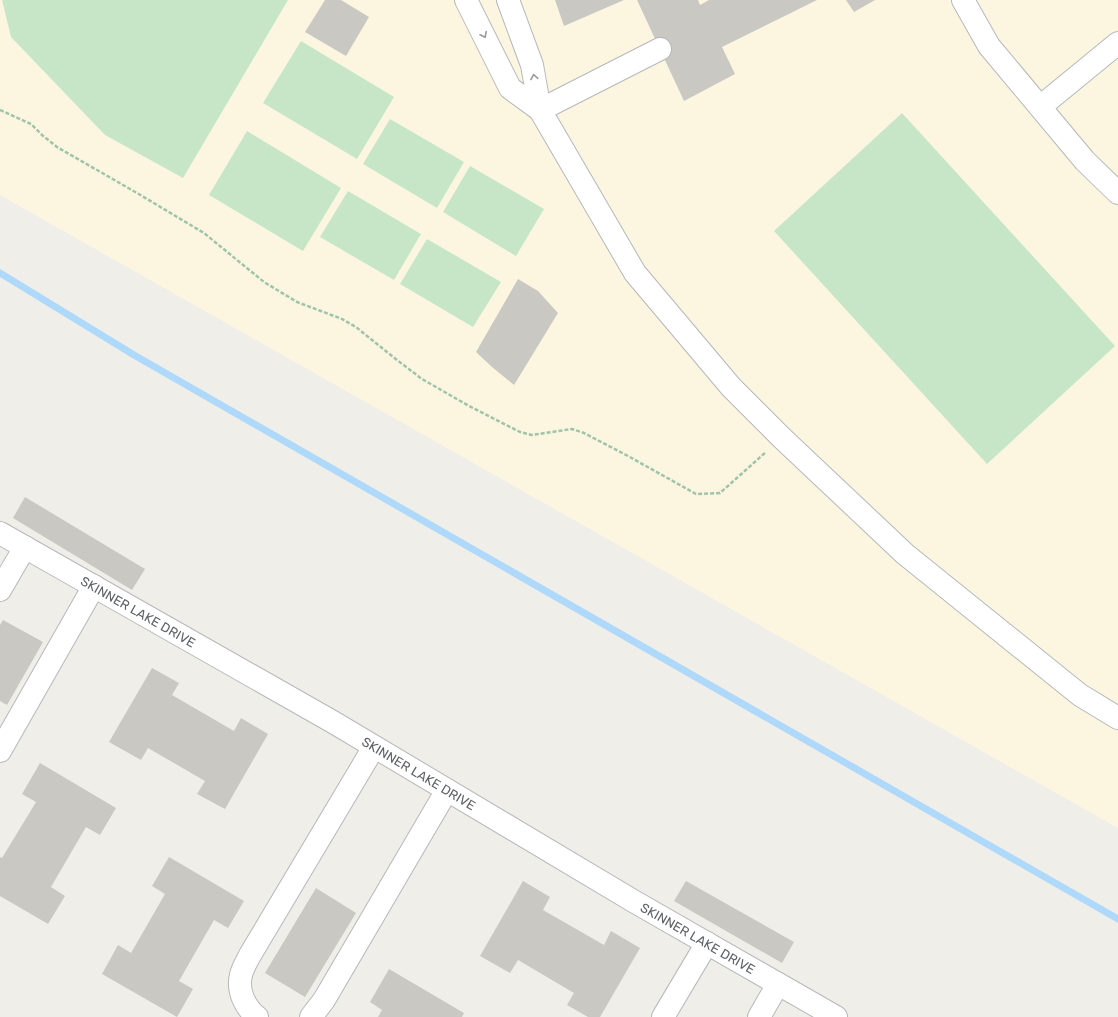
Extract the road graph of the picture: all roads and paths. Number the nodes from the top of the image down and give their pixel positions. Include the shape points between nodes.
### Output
1 (466, 0) edge
2 (508, 0) edge
3 (963, 0) edge
4 (1118, 43) edge
5 (660, 49) dead end
6 (1040, 107) junction
7 (0, 110) edge
8 (540, 110) junction
9 (1118, 193) edge
10 (782, 438) junction
11 (0, 533) edge
12 (25, 547) junction
13 (94, 586) junction
14 (0, 590) edge
15 (1118, 718) edge
16 (374, 746) junction
17 (0, 751) edge
18 (447, 790) junction
19 (707, 943) junction
20 (778, 984) junction
21 (257, 1017) edge
22 (311, 1017) edge
23 (663, 1017) edge
24 (759, 1017) edge
25 (836, 1017) edge

1 -> 8 street via 510,88
8 -> 2 street via 532,65
3 - 6 street via 989,46
4 - 6 street
5 - 8 street
6 - 9 street via 1086,161
7 - 10 path via 31,124 57,147 204,233 264,282 297,302 356,327 422,379 520,432 532,435 572,429 584,433 696,494 720,493
8 - 10 street via 635,273 731,387
10 - 15 street via 905,554 1080,695
11 - 12 street, SKINNER LAKE DRIVE
12 - 13 street, SKINNER LAKE DRIVE
12 - 14 street
13 - 16 street, SKINNER LAKE DRIVE
13 - 17 street
16 - 18 street, SKINNER LAKE DRIVE
16 - 21 street via 250,955 241,975 240,989 245,1003
18 - 19 street, SKINNER LAKE DRIVE
18 - 22 street via 324,1000
19 - 20 street, SKINNER LAKE DRIVE
19 - 23 street
20 - 24 street
20 - 25 street, SKINNER LAKE DRIVE

